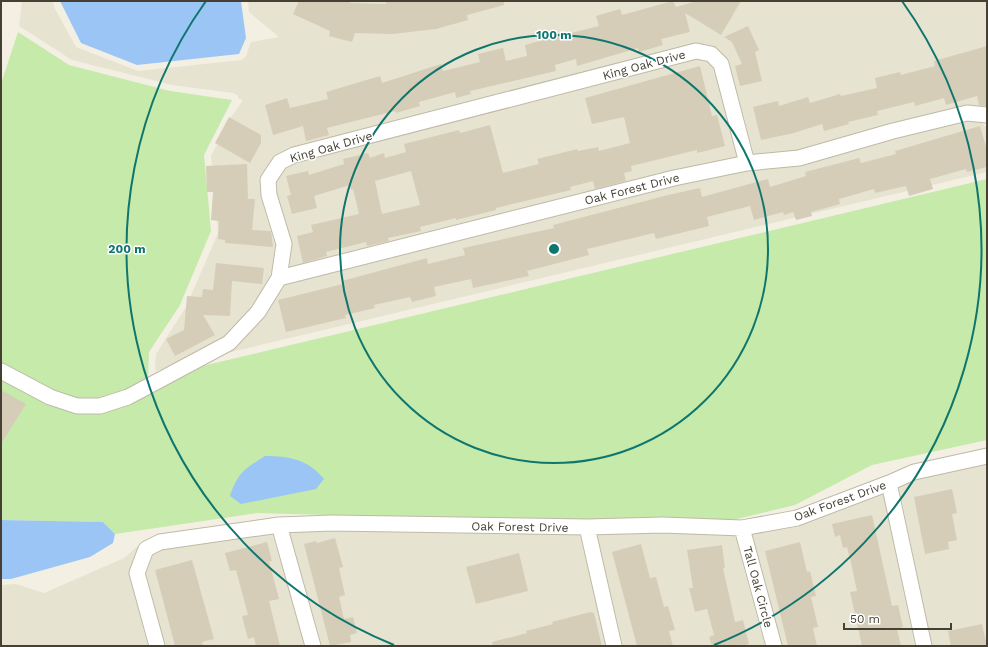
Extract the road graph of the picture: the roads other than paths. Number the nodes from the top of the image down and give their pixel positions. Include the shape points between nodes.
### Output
1 (987, 114) edge
2 (747, 163) junction
3 (280, 278) junction
4 (1, 370) edge
5 (987, 456) edge
6 (889, 483) junction
7 (279, 524) junction
8 (586, 528) junction
9 (742, 528) junction
10 (156, 646) edge
11 (313, 646) edge
12 (614, 646) edge
13 (774, 646) edge
14 (924, 646) edge

1 - 2 street, Oak Forest Drive via 967,113 799,158
2 - 3 street, Oak Forest Drive via 674,178
2 - 3 street, King Oak Drive via 721,64 711,54 696,51 294,155 280,162 268,180 269,195 284,244
3 - 4 street, King Oak Drive via 258,312 229,343 128,398 100,406 77,406 50,397
5 - 6 street, Oak Forest Drive via 914,472
6 - 9 street, Oak Forest Drive via 797,518
6 - 14 street
7 - 8 street, Oak Forest Drive
7 - 10 street, Oak Forest Drive via 160,542 146,549 137,573
7 - 11 street
8 - 9 street, Oak Forest Drive via 663,525
8 - 12 street
9 - 13 street, Tall Oak Circle

